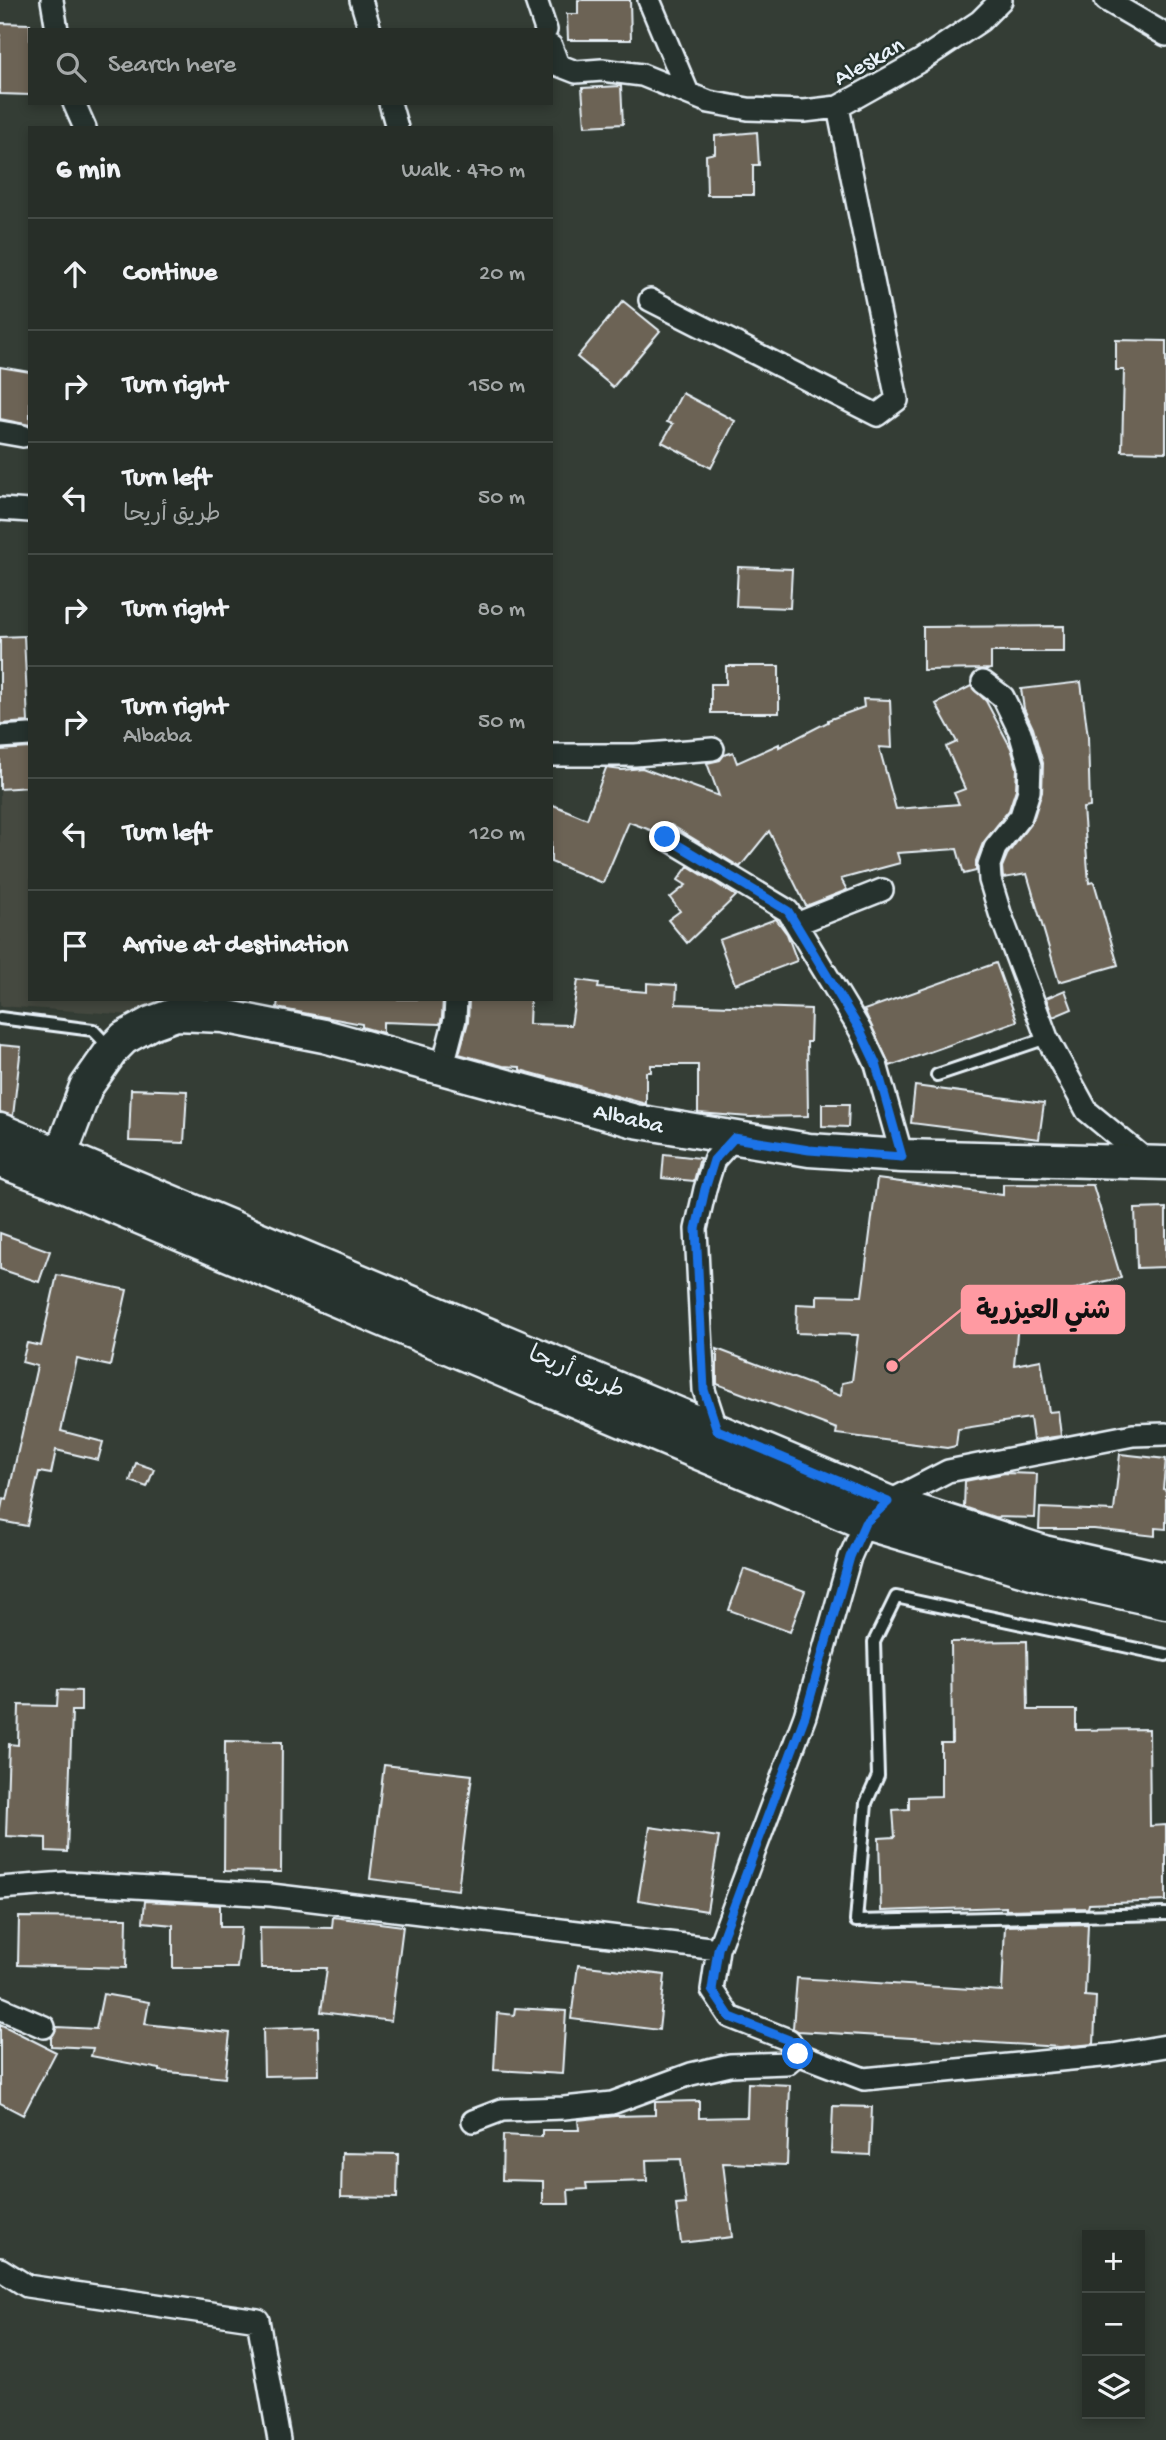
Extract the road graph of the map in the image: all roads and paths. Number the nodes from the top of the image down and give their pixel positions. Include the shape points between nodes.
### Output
1 (52, 0) edge
2 (361, 0) edge
3 (536, 0) edge
4 (649, 0) edge
5 (1001, 0) edge
6 (1106, 0) edge
7 (57, 28) edge
8 (369, 28) edge
9 (544, 28) edge
10 (1166, 35) edge
11 (553, 51) edge
12 (688, 93) junction
13 (75, 105) edge
14 (391, 105) edge
15 (838, 107) junction
16 (84, 126) edge
17 (396, 126) edge
18 (650, 300) dead end
19 (0, 432) edge
20 (23, 436) dead end
21 (0, 509) edge
22 (28, 510) edge
23 (983, 682) dead end
24 (28, 735) edge
25 (0, 737) edge
26 (713, 749) dead end
27 (553, 755) edge
28 (665, 837) dead end
29 (882, 890) dead end
30 (796, 924) junction
31 (456, 1001) edge
32 (177, 1007) edge
33 (0, 1018) edge
34 (1047, 1038) junction
35 (112, 1050) junction
36 (442, 1069) junction
37 (937, 1075) dead end
38 (0, 1130) edge
39 (734, 1138) junction
40 (902, 1157) junction
41 (0, 1161) edge
42 (1158, 1164) edge
43 (57, 1167) junction
44 (717, 1430) junction
45 (1166, 1434) edge
46 (888, 1502) junction
47 (865, 1523) junction
48 (1166, 1579) edge
49 (1166, 1602) edge
50 (1166, 1655) edge
51 (0, 1888) edge
52 (1166, 1914) edge
53 (718, 1949) junction
54 (0, 2008) edge
55 (44, 2026) dead end
56 (1166, 2046) edge
57 (798, 2054) junction
58 (473, 2121) dead end
59 (0, 2269) edge
60 (279, 2440) edge

1 - 7 street
2 - 8 street
3 - 9 street
4 - 12 street
5 - 15 street, Aleskan via 980,21 920,61
6 - 10 street
11 - 12 street, Aleskan via 558,65 576,72 642,75
12 - 15 street, Aleskan via 748,109
13 - 16 street
14 - 17 street
15 - 18 street via 897,400 877,415
19 - 20 street
21 - 22 street
23 - 34 street via 1003,697 1030,766 1021,816 995,848 989,865 1000,913
24 - 25 street
26 - 27 street
28 - 30 street via 788,911
29 - 30 street
30 - 40 street via 876,1064
31 - 36 street
32 - 35 main road, Albaba
32 - 36 main road, Albaba via 324,1036
33 - 35 lane via 93,1030
34 - 37 lane
34 - 42 street via 1087,1111
35 - 43 main road, Albaba via 86,1087
36 - 39 main road, Albaba via 635,1121
38 - 43 main road, طريق أريحا
39 - 40 main road, Albaba
39 - 44 street via 714,1160 696,1229 704,1390
40 - 42 main road, Albaba
41 - 43 main road, طريق أريحا
43 - 44 main road, طريق أريحا
43 - 47 main road, طريق أريحا
44 - 46 main road, طريق أريحا
45 - 46 street via 1133,1435 948,1471
46 - 47 street
46 - 48 main road, طريق أريحا via 1044,1552
47 - 49 main road, طريق أريحا via 1042,1575
47 - 53 street via 850,1557 805,1716
50 - 52 lane via 896,1597 874,1642 878,1776 866,1803 856,1921
51 - 53 street via 65,1883 271,1895
53 - 57 street via 712,1990 730,2017 789,2040
54 - 55 street
56 - 57 street via 864,2080
57 - 58 street via 787,2063 730,2065 691,2074 612,2103 502,2110
59 - 60 street via 27,2286 258,2320

